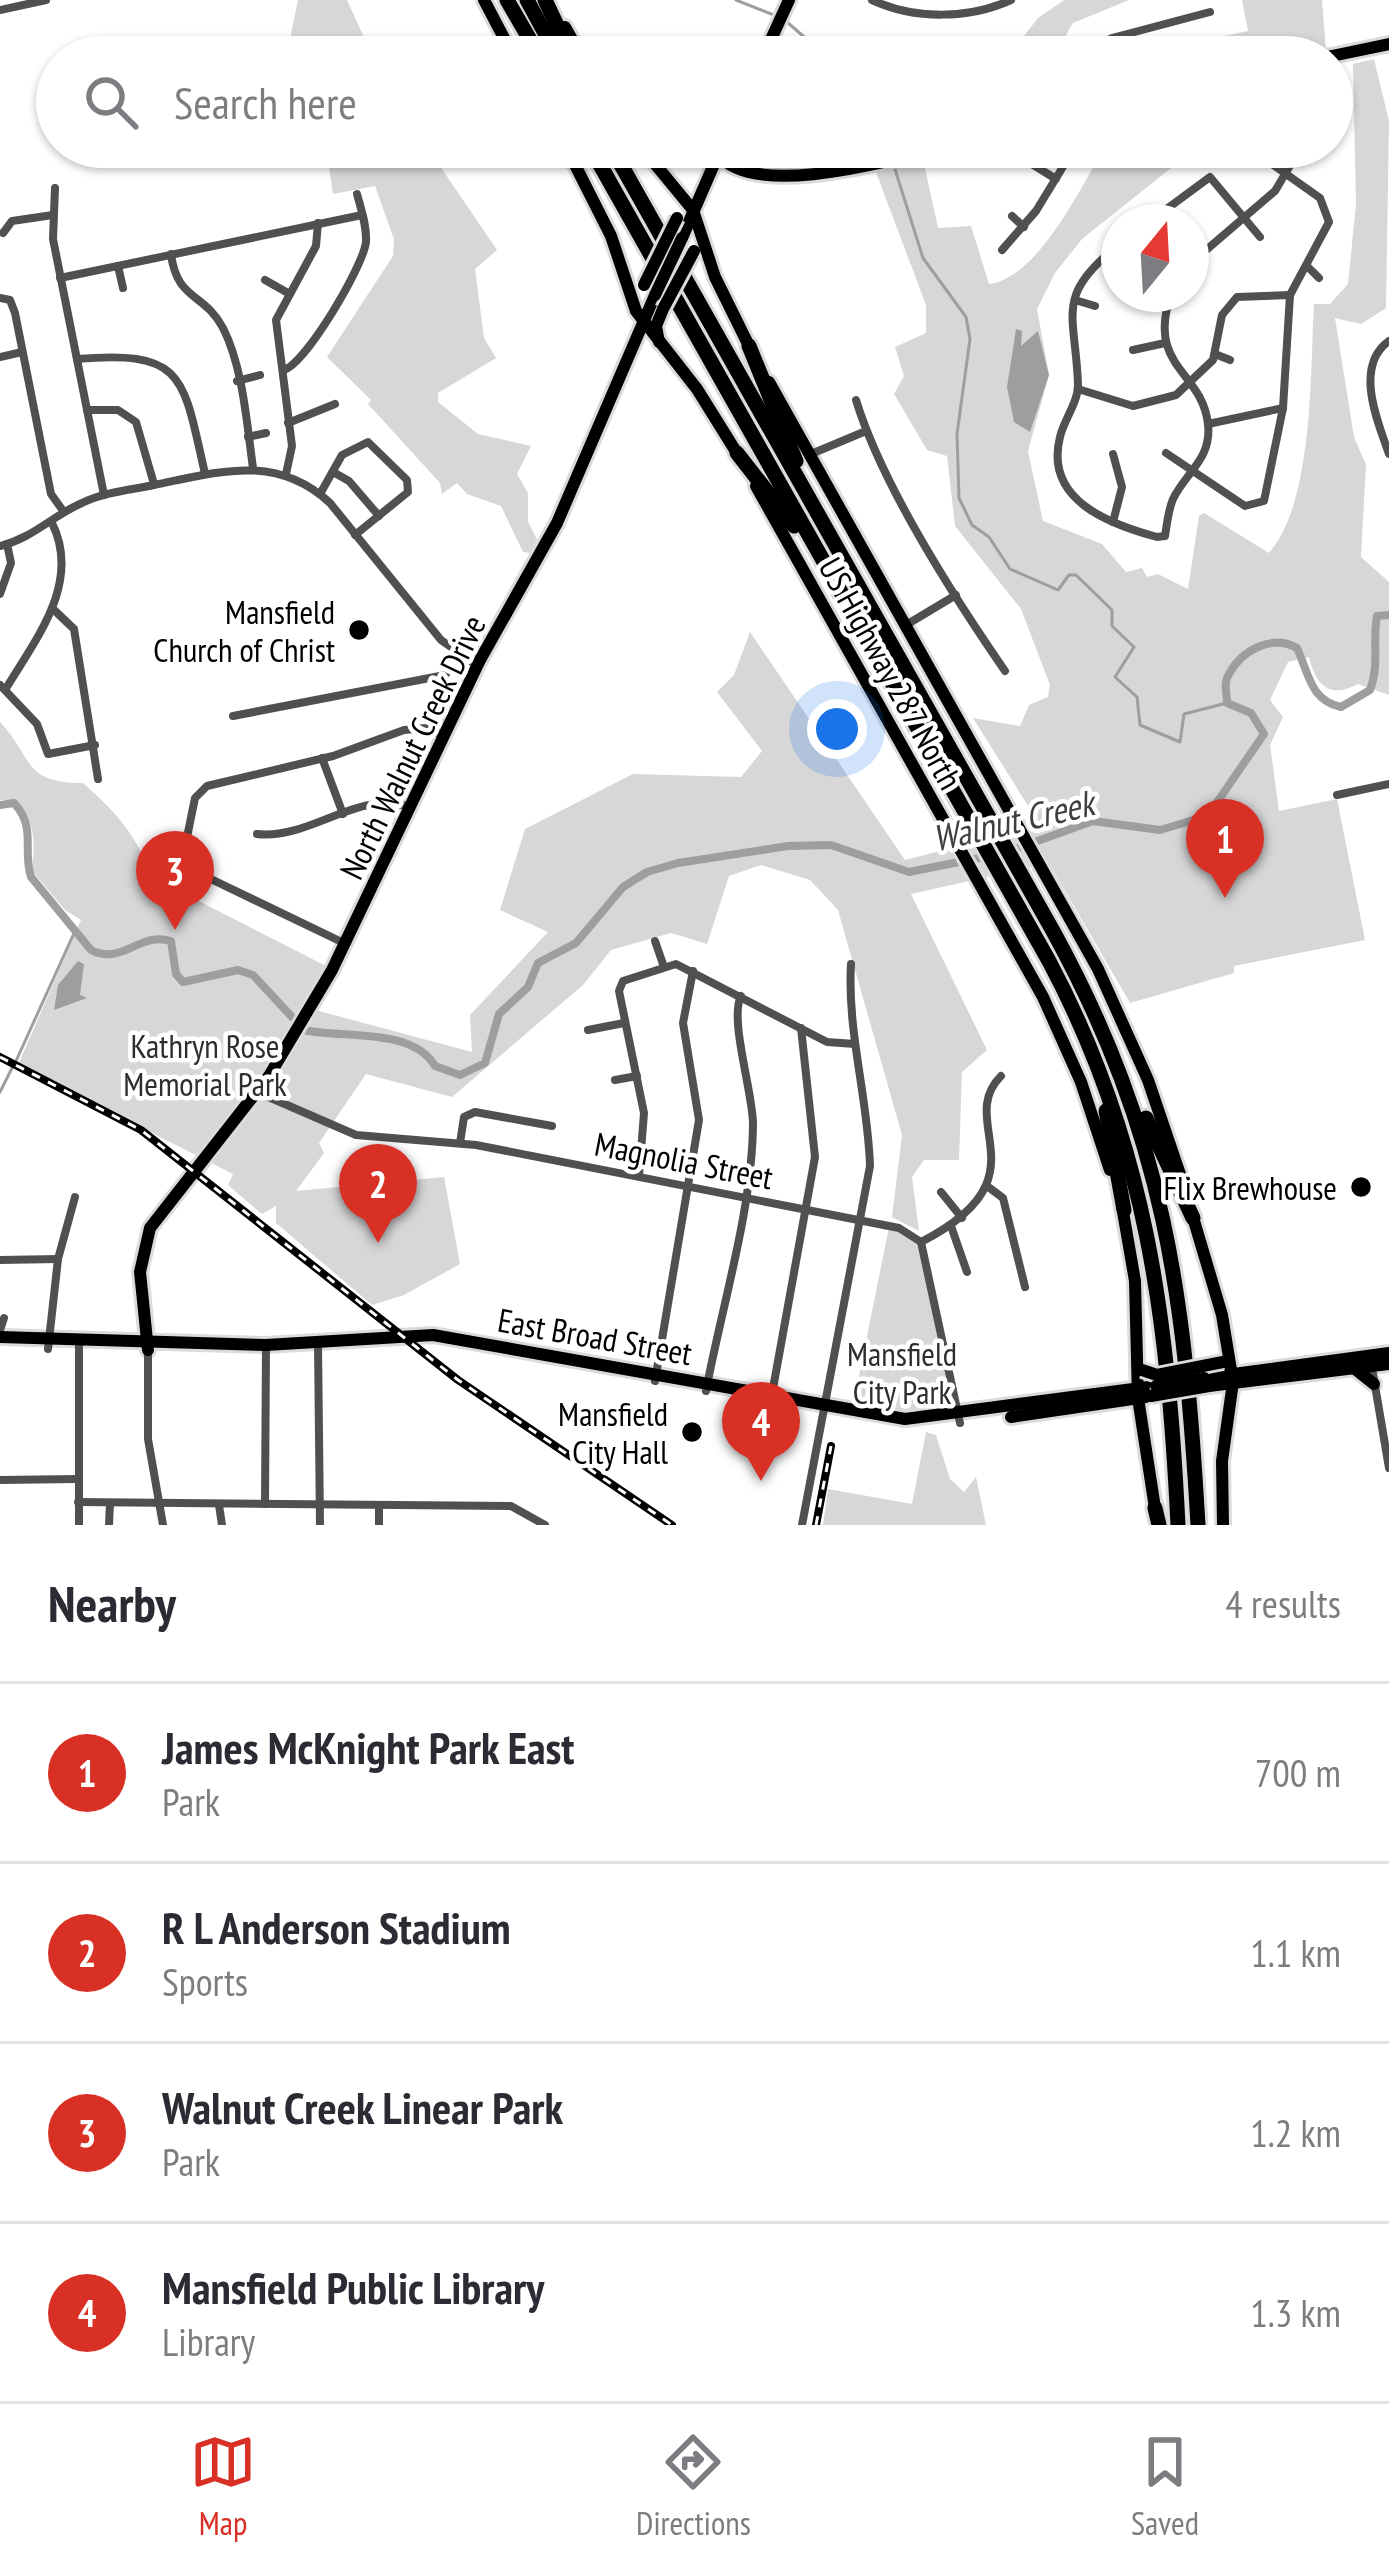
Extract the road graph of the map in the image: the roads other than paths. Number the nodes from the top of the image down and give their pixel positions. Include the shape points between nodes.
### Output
1 (46, 0) edge
2 (484, 0) edge
3 (507, 0) edge
4 (527, 0) edge
5 (548, 0) edge
6 (953, 0) edge
7 (1011, 0) edge
8 (878, 1) edge
9 (787, 5) edge
10 (0, 10) edge
11 (1210, 12) dead end
12 (956, 14) junction
13 (503, 36) edge
14 (527, 36) edge
15 (547, 36) edge
16 (563, 36) edge
17 (569, 36) edge
18 (772, 36) edge
19 (1120, 36) edge
20 (1389, 48) edge
21 (1353, 55) edge
22 (578, 168) edge
23 (602, 168) edge
24 (624, 168) edge
25 (660, 168) edge
26 (712, 168) edge
27 (761, 168) edge
28 (790, 168) joint
29 (828, 168) edge
30 (1038, 168) edge
31 (1062, 168) edge
32 (1279, 168) edge
33 (1291, 168) edge
34 (738, 169) joint
35 (1288, 174) junction
36 (777, 177) junction
37 (707, 179) junction
38 (1055, 179) junction
39 (675, 184) junction
40 (55, 188) dead end
41 (357, 194) dead end
42 (1173, 204) edge
43 (694, 210) junction
44 (53, 215) junction
45 (362, 215) junction
46 (1012, 215) dead end
47 (1243, 219) junction
48 (318, 224) junction
49 (1024, 227) junction
50 (3, 233) dead end
51 (1260, 237) dead end
52 (1209, 248) edge
53 (1001, 250) dead end
54 (171, 254) junction
55 (1101, 261) edge
56 (712, 265) junction
57 (118, 266) junction
58 (1306, 266) junction
59 (622, 271) junction
60 (60, 278) junction
61 (1319, 278) dead end
62 (265, 280) dead end
63 (123, 288) dead end
64 (288, 293) junction
65 (1290, 296) junction
66 (4, 298) edge
67 (1075, 300) junction
68 (1094, 306) dead end
69 (1168, 312) edge
70 (643, 322) junction
71 (1389, 341) edge
72 (1165, 343) junction
73 (660, 345) junction
74 (749, 346) junction
75 (630, 349) junction
76 (1132, 350) dead end
77 (22, 352) junction
78 (1215, 354) junction
79 (0, 357) edge
80 (77, 359) junction
81 (1230, 360) dead end
82 (284, 370) junction
83 (260, 375) dead end
84 (237, 381) junction
85 (1188, 385) junction
86 (1078, 389) junction
87 (856, 400) dead end
88 (335, 404) dead end
89 (1283, 408) junction
90 (87, 410) junction
91 (1389, 415) edge
92 (1378, 417) junction
93 (288, 423) junction
94 (1208, 424) junction
95 (866, 431) junction
96 (266, 433) dead end
97 (248, 437) junction
98 (737, 453) junction
99 (1166, 453) dead end
100 (811, 454) junction
101 (1113, 454) dead end
102 (1389, 454) edge
103 (253, 468) junction
104 (333, 472) junction
105 (205, 474) junction
106 (286, 474) junction
107 (1194, 474) junction
108 (154, 485) junction
109 (320, 494) junction
110 (104, 495) junction
111 (64, 513) junction
112 (379, 516) junction
113 (1113, 522) junction
114 (52, 524) junction
115 (355, 535) junction
116 (4, 545) edge
117 (841, 555) junction
118 (826, 568) junction
119 (0, 594) edge
120 (956, 595) junction
121 (52, 608) junction
122 (904, 626) junction
123 (460, 656) junction
124 (478, 666) junction
125 (1005, 671) dead end
126 (3, 688) edge
127 (232, 716) dead end
128 (445, 737) junction
129 (95, 745) junction
130 (322, 758) junction
131 (98, 778) dead end
132 (1389, 784) edge
133 (1336, 795) dead end
134 (412, 807) junction
135 (343, 814) junction
136 (257, 834) dead end
137 (655, 941) dead end
138 (346, 944) junction
139 (851, 964) dead end
140 (664, 967) junction
141 (693, 971) junction
142 (741, 996) junction
143 (1080, 1022) junction
144 (624, 1023) junction
145 (801, 1028) junction
146 (588, 1030) dead end
147 (1109, 1042) junction
148 (856, 1044) junction
149 (637, 1076) junction
150 (1001, 1076) dead end
151 (615, 1080) dead end
152 (257, 1092) junction
153 (552, 1126) dead end
154 (460, 1144) junction
155 (639, 1176) junction
156 (688, 1185) junction
157 (986, 1186) junction
158 (941, 1192) dead end
159 (744, 1195) junction
160 (75, 1197) dead end
161 (808, 1207) junction
162 (1124, 1210) junction
163 (861, 1217) junction
164 (962, 1218) junction
165 (1193, 1218) junction
166 (951, 1226) junction
167 (920, 1242) junction
168 (58, 1259) junction
169 (0, 1260) edge
170 (967, 1271) dead end
171 (1025, 1287) dead end
172 (4, 1318) dead end
173 (0, 1337) edge
174 (48, 1345) junction
175 (79, 1345) junction
176 (148, 1346) junction
177 (266, 1348) junction
178 (318, 1348) junction
179 (1134, 1352) junction
180 (1389, 1353) edge
181 (1371, 1359) junction
182 (1389, 1364) edge
183 (1347, 1366) junction
184 (1230, 1373) junction
185 (1253, 1375) junction
186 (653, 1378) junction
187 (1374, 1384) junction
188 (707, 1387) junction
189 (1145, 1397) junction
190 (771, 1400) junction
191 (1070, 1405) junction
192 (826, 1410) junction
193 (960, 1419) junction
194 (1389, 1468) edge
195 (78, 1479) junction
196 (0, 1480) edge
197 (78, 1502) junction
198 (110, 1504) junction
199 (159, 1504) junction
200 (265, 1504) junction
201 (321, 1504) junction
202 (219, 1505) junction
203 (379, 1506) junction
204 (1157, 1519) edge
205 (79, 1525) edge
206 (109, 1525) edge
207 (163, 1525) edge
208 (222, 1525) edge
209 (320, 1525) edge
210 (379, 1525) edge
211 (545, 1525) edge
212 (802, 1525) edge
213 (1178, 1525) edge
214 (1198, 1525) edge
215 (1223, 1525) edge

1 - 10 street
2 - 13 main road
3 - 14 highway
4 - 15 highway
5 - 16 highway
5 - 17 main road
6 - 12 street
7 - 12 street
8 - 12 street via 918,14
9 - 18 main road
11 - 19 street
20 - 21 main road
22 - 59 main road, US Highway 287 North
23 - 118 highway
24 - 117 highway
25 - 39 main road, US Highway 287 North
26 - 37 main road, North Walnut Creek Drive
27 - 28 main road
28 - 36 main road
29 - 36 main road
30 - 38 street
31 - 38 street
32 - 35 street
33 - 35 street
34 - 36 main road
34 - 37 main road
35 - 47 street
35 - 58 street via 1328,213 1325,236
37 - 39 main road via 688,190
37 - 43 main road, North Walnut Creek Drive
38 - 49 street
39 - 43 main road, US Highway 287 North
39 - 59 main road, bridge via 682,203 644,285
40 - 44 street
41 - 45 street
42 - 47 street via 1210,177
43 - 56 main road, US Highway 287 North
43 - 70 main road, North Walnut Creek Drive, bridge
44 - 50 street via 12,221
44 - 60 street
45 - 48 street
45 - 82 street via 361,259 302,358
46 - 49 street
47 - 51 street
47 - 52 street
48 - 54 street
48 - 64 street via 312,254
49 - 53 street
54 - 57 street
54 - 84 street via 179,288 224,329
55 - 67 street
56 - 73 main road, bridge via 694,251 656,326
56 - 74 main road, US Highway 287 North
57 - 60 street
57 - 63 street
58 - 61 street
58 - 65 street
59 - 70 main road, US Highway 287 North
60 - 80 street
62 - 64 street
64 - 82 street via 276,320
65 - 78 street via 1237,297 1222,315
65 - 89 street
66 - 77 street
67 - 68 street
67 - 86 street
69 - 72 street
70 - 73 main road, US Highway 287 North
70 - 75 main road, North Walnut Creek Drive
71 - 92 street via 1370,363
72 - 76 street
72 - 85 street
73 - 75 main road via 645,340
73 - 98 main road, US Highway 287 North
74 - 100 main road, US Highway 287 North
74 - 117 highway
75 - 124 main road, North Walnut Creek Drive via 561,516
77 - 79 street
77 - 111 street via 51,494
78 - 81 street
78 - 85 street
80 - 90 street
80 - 105 street via 142,356 163,364 184,400
82 - 93 street
83 - 84 street
84 - 97 street
85 - 86 street via 1166,400 1133,406
85 - 94 street
86 - 113 street via 1059,439 1059,469 1075,499
87 - 95 street
88 - 93 street
89 - 94 street
89 - 107 street via 1260,505 1245,506
90 - 108 street via 118,410 136,422
90 - 110 street
91 - 92 street
92 - 102 street
93 - 106 street
94 - 107 street
95 - 100 street
95 - 120 street
96 - 97 street
97 - 103 street
98 - 118 highway
98 - 162 main road, US Highway 287 North via 1063,1039
99 - 107 street
100 - 122 main road, US Highway 287 North
101 - 113 street via 1122,487
103 - 105 street
103 - 106 street
104 - 109 street
104 - 112 street
104 - 112 street via 345,452 372,444 410,484
105 - 108 street
106 - 109 street
107 - 113 street via 1174,499 1166,536
108 - 110 street
109 - 115 street
110 - 111 street
111 - 114 street
112 - 115 street
114 - 116 street
114 - 121 street via 63,569
115 - 123 street
116 - 119 street via 11,563
117 - 147 highway
118 - 143 highway
120 - 122 street
120 - 125 street
121 - 126 street
121 - 129 street via 74,629
122 - 165 main road, US Highway 287 North via 1128,1034
123 - 124 street
123 - 127 street via 445,675
124 - 128 main road, North Walnut Creek Drive
126 - 129 street via 37,724 49,754
128 - 130 street via 404,730
128 - 134 main road, North Walnut Creek Drive
129 - 131 street
130 - 135 street
130 - 138 street via 200,789 183,857 200,874
132 - 133 street
134 - 135 street via 378,802
134 - 138 main road, North Walnut Creek Drive
135 - 136 street via 288,833
137 - 140 street
138 - 152 main road, North Walnut Creek Drive
139 - 148 street
140 - 141 street
140 - 144 street via 622,981
141 - 142 street
141 - 156 street via 683,1023 699,1120
142 - 145 street
142 - 159 street via 736,1012 753,1123
143 - 162 highway via 1114,1139
143 - 213 highway via 1125,1138 1157,1271
144 - 146 street
144 - 149 street
145 - 148 street via 832,1044
145 - 161 street via 814,1132
147 - 165 highway
147 - 214 highway via 1173,1250
148 - 163 street via 869,1124
149 - 151 street
149 - 155 street
150 - 157 street via 987,1103 993,1156
152 - 154 street, Magnolia Street via 346,1132
152 - 176 main road, North Walnut Creek Drive via 150,1228 140,1272
153 - 154 street via 475,1112 464,1118
154 - 155 street, Magnolia Street
155 - 156 street, Magnolia Street
156 - 159 street, Magnolia Street
156 - 186 street
157 - 164 street
157 - 171 street via 1003,1198
158 - 164 street
159 - 161 street, Magnolia Street
159 - 188 street
160 - 168 street
161 - 163 street, Magnolia Street
161 - 190 street
162 - 179 main road, US Highway 287 North via 1136,1281
163 - 167 street, Magnolia Street
163 - 192 street
164 - 166 street
165 - 184 main road, US Highway 287 North
166 - 167 street
166 - 170 street
167 - 193 street
168 - 169 street
168 - 174 street
172 - 173 street
173 - 174 main road, East Broad Street
174 - 175 main road, East Broad Street
175 - 176 main road, East Broad Street
175 - 195 street
176 - 177 main road, East Broad Street
176 - 199 street via 148,1439
177 - 178 main road, East Broad Street
177 - 200 street
178 - 186 main road, East Broad Street via 433,1338
178 - 201 street
179 - 184 main road, bridge via 1142,1370 1157,1376
179 - 189 main road, US Highway 287 North
180 - 181 main road, East Broad Street
181 - 182 main road, East Broad Street
181 - 183 main road, East Broad Street
181 - 185 main road, East Broad Street
181 - 187 street
183 - 185 main road, East Broad Street
183 - 187 main road
184 - 185 main road, East Broad Street
184 - 185 main road
184 - 185 main road via 1239,1365
184 - 189 main road, East Broad Street, bridge
184 - 215 main road
186 - 188 main road, East Broad Street
187 - 194 street
188 - 190 main road, East Broad Street
189 - 191 main road, East Broad Street
189 - 191 main road, East Broad Street
189 - 204 main road, US Highway 287 North
190 - 192 main road, East Broad Street
191 - 193 main road, East Broad Street
192 - 193 main road, East Broad Street via 886,1421
192 - 212 street
195 - 196 street
195 - 197 street
197 - 198 street
197 - 205 street
198 - 199 street
198 - 206 street
199 - 202 street
199 - 207 street
200 - 201 street
200 - 202 street
201 - 203 street
201 - 209 street
202 - 208 street
203 - 210 street
203 - 211 street via 511,1506

